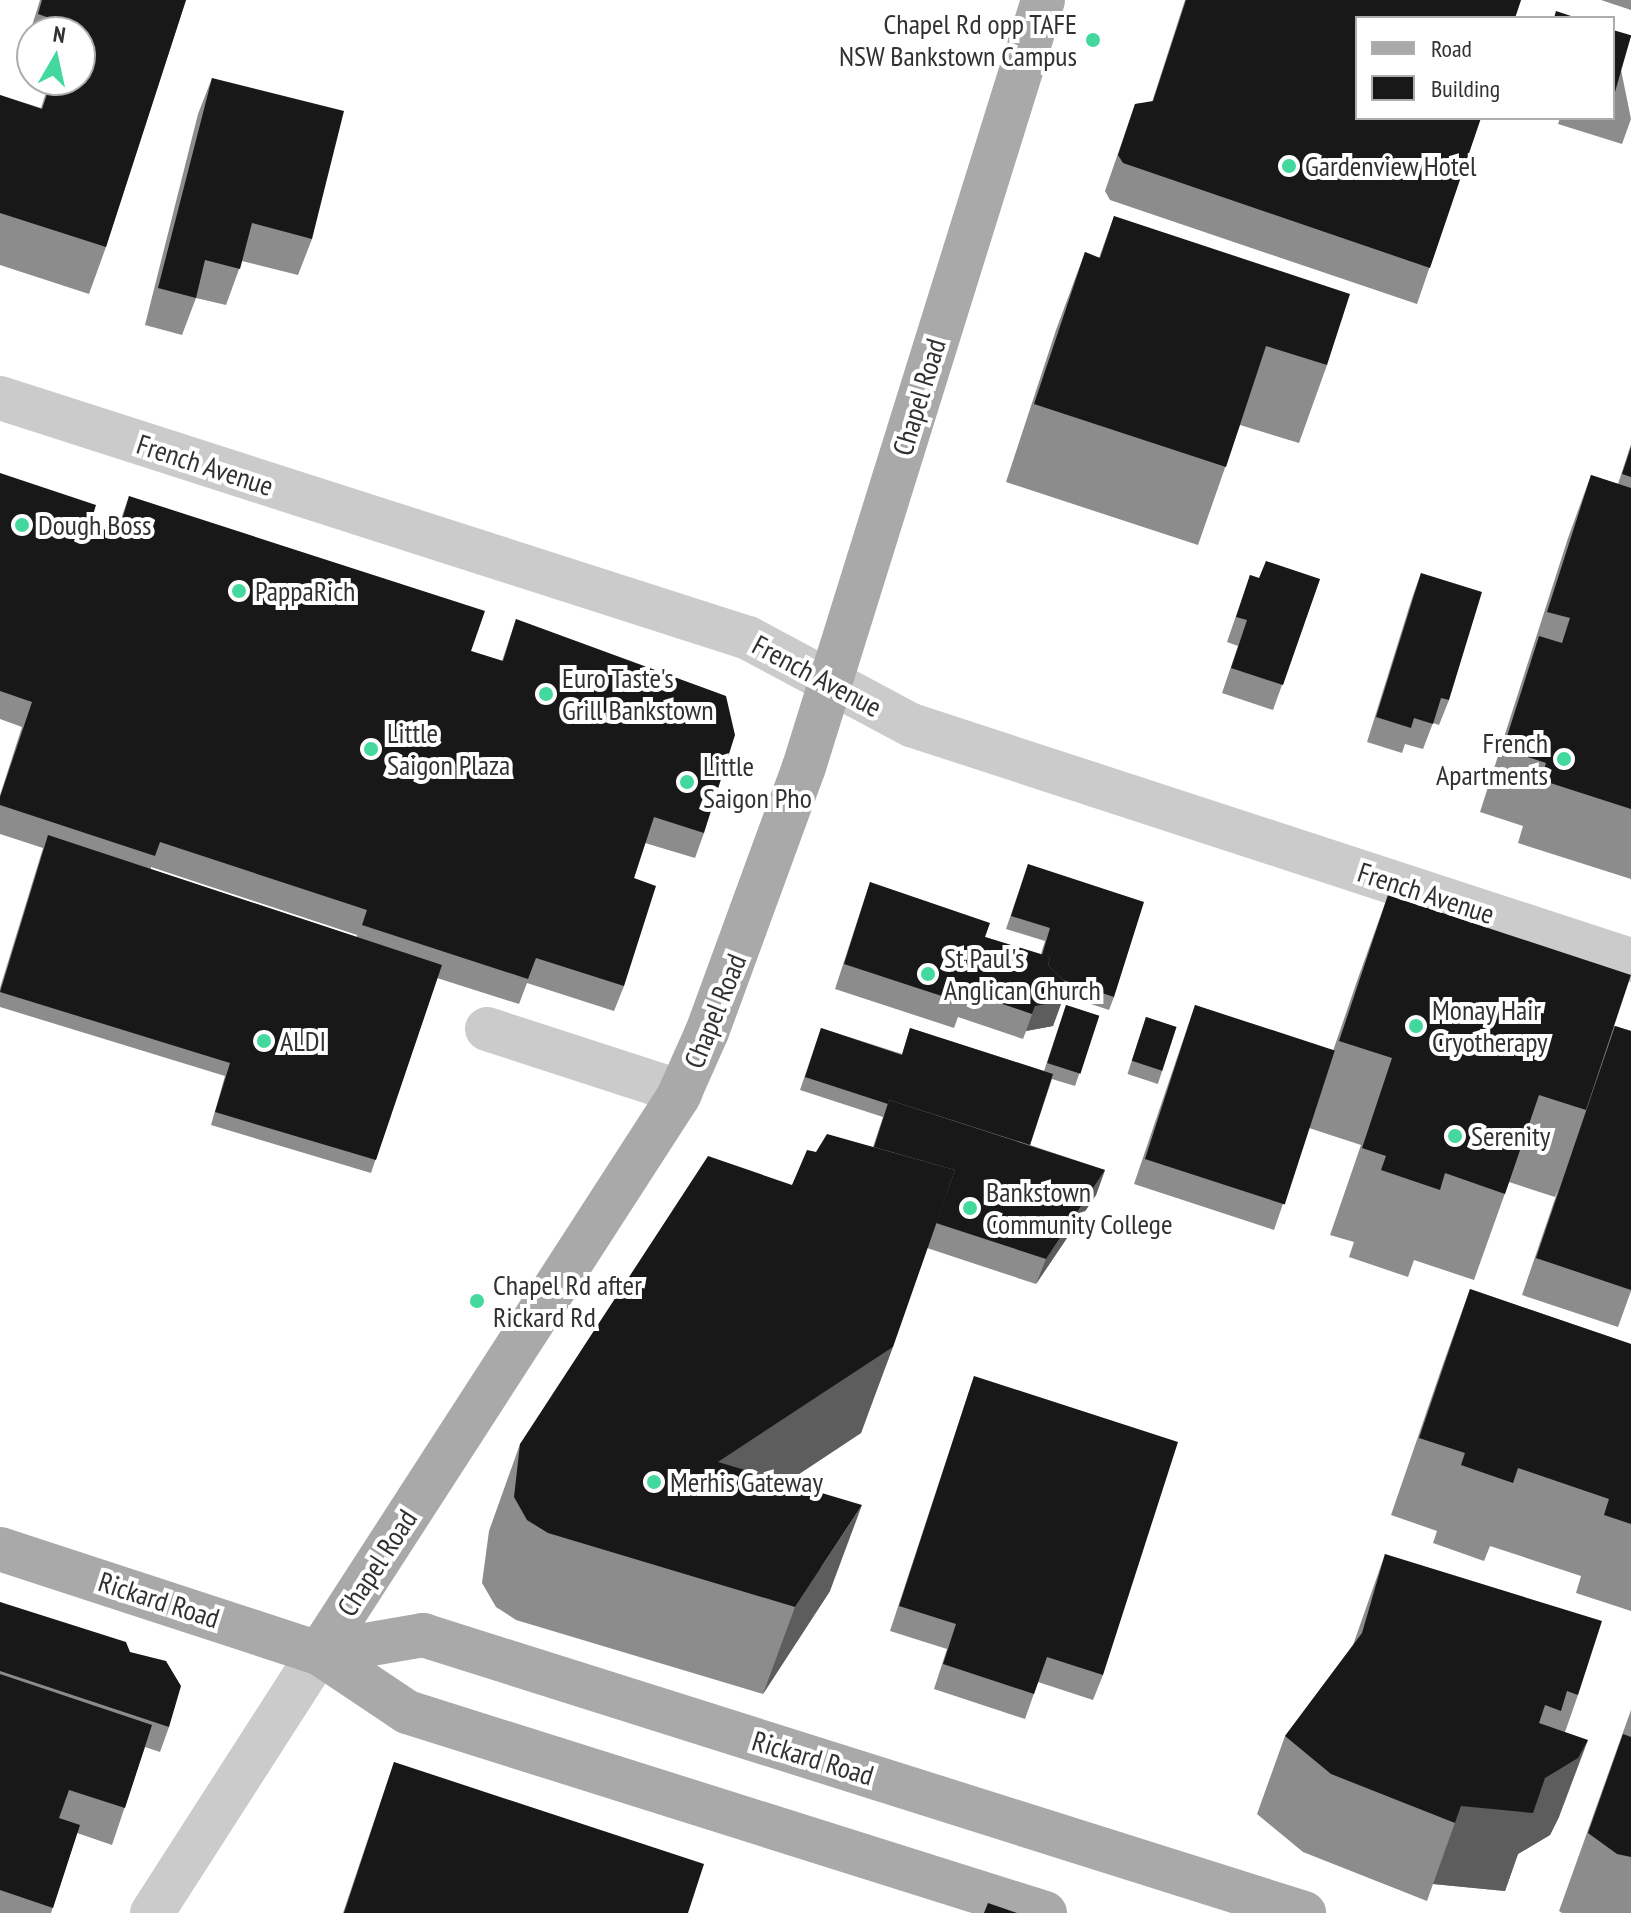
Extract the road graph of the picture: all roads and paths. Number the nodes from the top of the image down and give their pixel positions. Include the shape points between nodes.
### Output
1 (1043, 0) edge
2 (0, 398) edge
3 (828, 682) junction
4 (1631, 960) edge
5 (487, 1029) dead end
6 (681, 1092) junction
7 (0, 1549) edge
8 (319, 1653) junction
9 (152, 1913) edge
10 (1045, 1913) edge
11 (1304, 1913) edge

1 - 3 main road, Chapel Road
2 - 3 street, French Avenue via 748,638
3 - 4 street, French Avenue via 911,725
3 - 6 main road, Chapel Road via 742,945
5 - 6 street
6 - 8 main road, Chapel Road
7 - 8 main road, Rickard Road
8 - 9 street, Chapel Road
8 - 10 main road, Rickard Road via 407,1712
8 - 11 main road, Rickard Road via 423,1635

